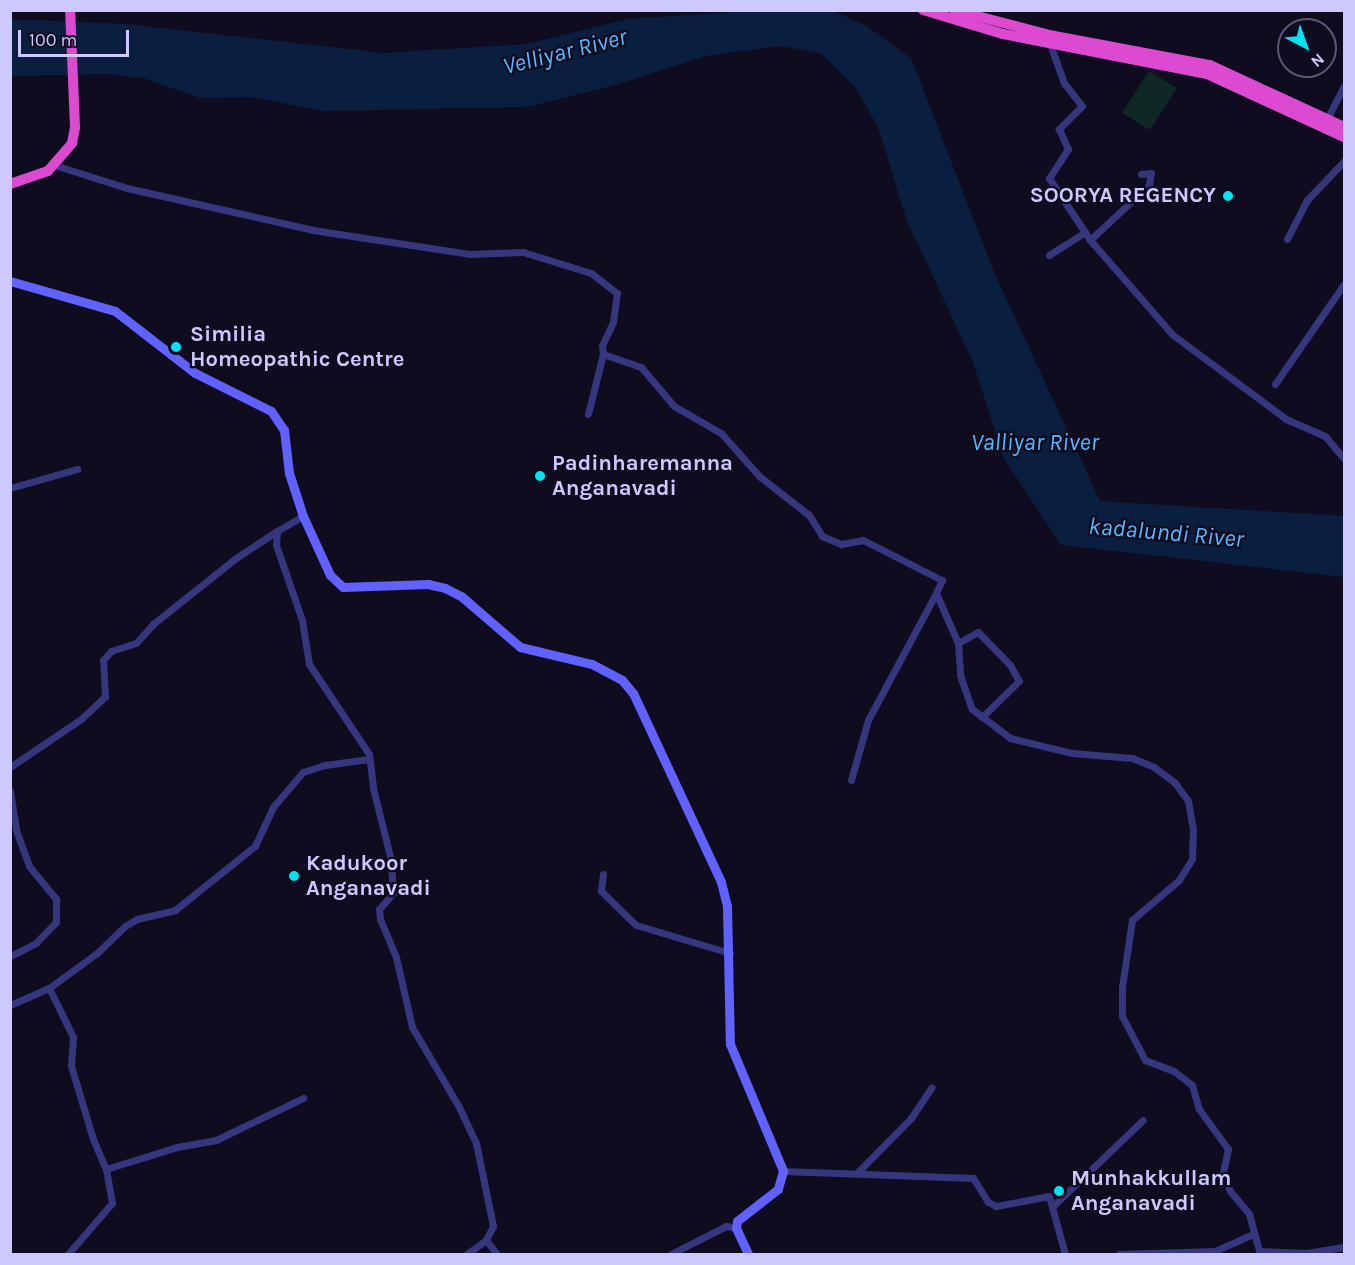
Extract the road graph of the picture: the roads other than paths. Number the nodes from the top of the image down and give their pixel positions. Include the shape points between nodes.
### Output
1 (70, 10) edge
2 (923, 10) edge
3 (954, 10) edge
4 (1050, 44) junction
5 (1344, 86) edge
6 (1327, 119) junction
7 (1344, 127) edge
8 (1344, 137) edge
9 (1344, 161) edge
10 (54, 165) junction
11 (1141, 174) dead end
12 (10, 184) edge
13 (1085, 232) junction
14 (1287, 239) dead end
15 (1090, 240) junction
16 (1049, 255) dead end
17 (10, 281) edge
18 (1344, 284) edge
19 (603, 354) junction
20 (1275, 384) dead end
21 (588, 414) dead end
22 (1344, 459) edge
23 (77, 469) dead end
24 (10, 488) edge
25 (303, 516) junction
26 (277, 531) junction
27 (936, 593) junction
28 (958, 643) junction
29 (982, 717) junction
30 (369, 759) junction
31 (10, 767) edge
32 (851, 780) dead end
33 (10, 791) edge
34 (603, 874) dead end
35 (730, 953) junction
36 (10, 956) edge
37 (50, 988) junction
38 (10, 1005) edge
39 (932, 1087) dead end
40 (303, 1098) dead end
41 (1143, 1120) dead end
42 (106, 1169) junction
43 (783, 1171) junction
44 (856, 1173) junction
45 (1053, 1206) junction
46 (736, 1227) junction
47 (1253, 1234) junction
48 (486, 1240) junction
49 (1344, 1247) edge
50 (1259, 1253) edge
51 (68, 1254) edge
52 (467, 1254) edge
53 (497, 1254) edge
54 (672, 1254) edge
55 (748, 1254) edge
56 (1065, 1254) edge
57 (1119, 1254) edge

1 - 10 highway via 72,142
2 - 4 highway
3 - 6 highway via 1039,33 1210,65
4 - 8 highway via 1207,74
4 - 13 street via 1064,83 1082,106 1059,129 1068,149 1049,178
5 - 6 street
6 - 7 highway
9 - 14 street via 1307,201
10 - 12 highway
10 - 19 street via 128,189 365,240 469,254 523,252 563,262 591,273 617,293
11 - 15 street via 1151,173 1149,185
13 - 15 street
13 - 16 street
15 - 22 street via 1173,335 1286,419 1325,436
17 - 25 main road via 115,311 195,373 271,411 284,430 289,472
18 - 20 street
19 - 21 street
19 - 27 street via 641,367 674,406 721,433 759,476 809,515 822,536 841,544 863,540 893,552 942,580
23 - 24 street
25 - 26 street
25 - 35 main road via 330,575 343,587 428,584 445,588 461,596 520,647 592,664 622,680 652,729 712,857 727,906
26 - 30 street via 276,545 302,620 309,664
26 - 31 street via 236,558 153,624 136,643 111,651 103,660 105,697 81,719
27 - 28 street
27 - 32 street via 868,720
28 - 29 street via 965,690 972,709
28 - 29 street via 978,632 1010,665 1019,681
29 - 47 street via 1010,738 1072,753 1132,758 1161,773 1188,801 1193,829 1192,859 1179,880 1132,920 1122,987 1122,1016 1145,1060 1174,1071 1192,1085 1199,1109 1228,1149 1223,1172 1230,1191 1249,1214
30 - 37 street via 303,772 273,807 255,846 175,910 136,919 125,926
30 - 48 street via 392,860 393,893 379,909 380,919 396,957 412,1027 458,1104 476,1143 493,1226
33 - 36 street via 16,830 29,866 56,899 56,922 48,933
34 - 35 street via 601,891 636,925
35 - 43 main road via 730,1044
37 - 38 street
37 - 42 street via 73,1037 71,1066
39 - 44 street via 911,1118
40 - 42 street via 216,1140
41 - 45 street
42 - 51 street via 112,1203
43 - 44 street
43 - 46 main road via 778,1190 743,1214
44 - 45 street via 973,1178 988,1203 996,1206 1040,1195 1048,1196
45 - 56 street
46 - 54 street via 726,1226
46 - 55 main road
47 - 50 street
47 - 57 street via 1215,1251
48 - 52 street
48 - 53 street
49 - 50 street via 1306,1253

